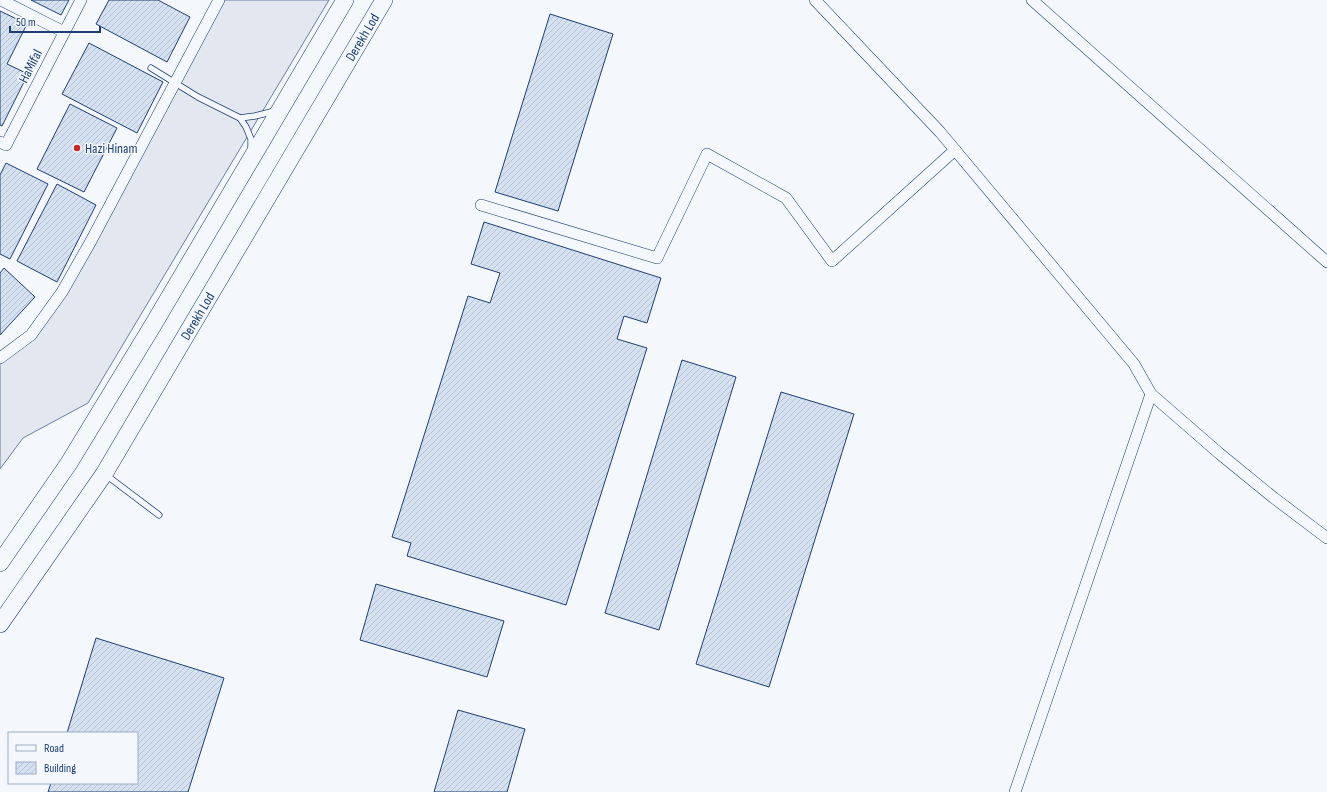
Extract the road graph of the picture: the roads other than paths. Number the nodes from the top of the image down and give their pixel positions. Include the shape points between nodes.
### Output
1 (1, 0) edge
2 (81, 0) edge
3 (218, 0) edge
4 (346, 0) edge
5 (384, 0) edge
6 (815, 0) edge
7 (1032, 0) edge
8 (64, 32) junction
9 (151, 68) dead end
10 (175, 82) junction
11 (282, 108) junction
12 (240, 118) junction
13 (3, 144) edge
14 (955, 150) junction
15 (250, 161) junction
16 (480, 205) dead end
17 (1327, 262) edge
18 (0, 358) edge
19 (1151, 394) junction
20 (104, 474) junction
21 (159, 515) dead end
22 (1327, 538) edge
23 (0, 563) edge
24 (0, 624) edge
25 (1014, 792) edge

1 - 8 street
2 - 8 street, HaMifal
3 - 10 street
4 - 11 main road
5 - 20 main road, Derekh Lod
6 - 14 street
7 - 17 street
8 - 13 street, HaMifal
9 - 10 lane
10 - 12 lane
10 - 18 street via 62,292 31,335
11 - 12 lane
11 - 15 main road
12 - 15 lane via 251,139
14 - 16 street via 832,261 786,198 707,154 657,258
14 - 19 street via 1134,364
15 - 23 main road via 69,463
19 - 22 street via 1220,454
19 - 25 street
20 - 21 lane
20 - 24 main road, Derekh Lod

